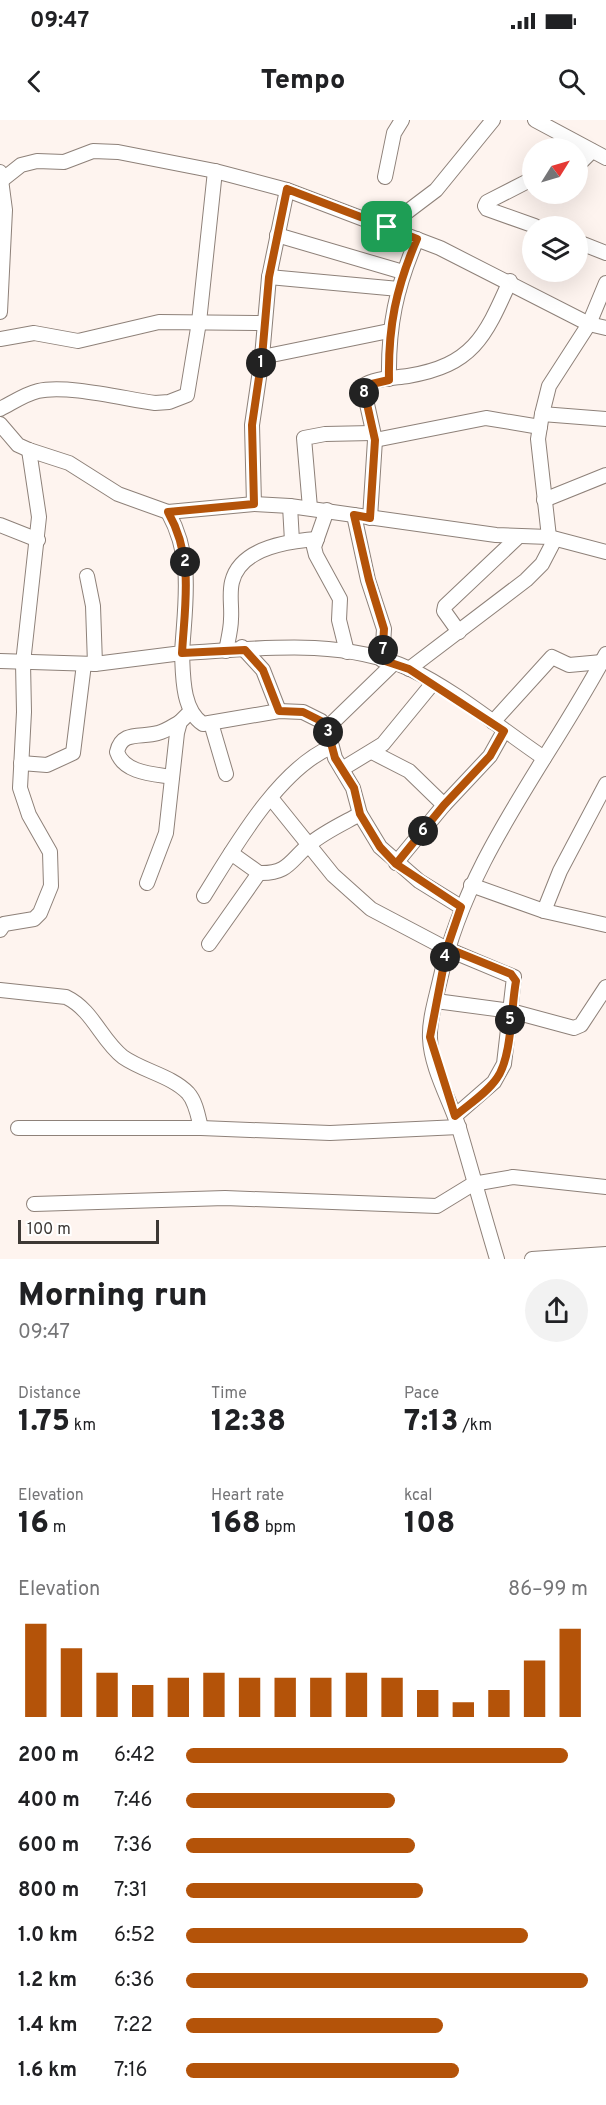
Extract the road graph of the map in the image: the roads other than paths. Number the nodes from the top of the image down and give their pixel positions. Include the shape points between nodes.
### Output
1 (402, 120) edge
2 (493, 120) edge
3 (535, 120) edge
4 (592, 150) junction
5 (588, 154) edge
6 (606, 159) edge
7 (215, 171) junction
8 (1, 176) edge
9 (385, 177) dead end
10 (522, 184) edge
11 (287, 189) junction
12 (522, 221) edge
13 (387, 227) junction
14 (277, 235) junction
15 (417, 239) junction
16 (588, 246) edge
17 (606, 253) edge
18 (403, 272) junction
19 (269, 277) junction
20 (510, 281) junction
21 (606, 283) edge
22 (399, 290) junction
23 (0, 312) edge
24 (199, 322) junction
25 (264, 323) junction
26 (589, 324) junction
27 (606, 327) edge
28 (389, 332) junction
29 (0, 339) edge
30 (262, 357) junction
31 (389, 380) junction
32 (0, 409) edge
33 (606, 419) edge
34 (541, 420) junction
35 (0, 424) edge
36 (374, 436) junction
37 (28, 450) junction
38 (606, 475) edge
39 (544, 500) junction
40 (254, 504) junction
41 (290, 506) junction
42 (310, 508) junction
43 (327, 510) junction
44 (168, 512) junction
45 (354, 515) junction
46 (370, 518) junction
47 (0, 525) edge
48 (518, 537) junction
49 (317, 538) junction
50 (552, 538) junction
51 (38, 540) junction
52 (292, 541) junction
53 (606, 552) edge
54 (87, 576) dead end
55 (228, 632) junction
56 (459, 632) junction
57 (245, 650) junction
58 (226, 651) junction
59 (347, 652) junction
60 (182, 653) junction
61 (604, 658) edge
62 (0, 661) edge
63 (387, 662) junction
64 (23, 663) junction
65 (89, 664) junction
66 (409, 669) junction
67 (433, 682) junction
68 (279, 711) junction
69 (185, 717) junction
70 (493, 722) junction
71 (211, 723) junction
72 (327, 728) junction
73 (504, 731) junction
74 (331, 747) junction
75 (372, 752) junction
76 (544, 758) junction
77 (21, 763) junction
78 (342, 769) junction
79 (226, 774) dead end
80 (172, 777) junction
81 (606, 784) edge
82 (271, 798) junction
83 (444, 805) junction
84 (360, 814) junction
85 (310, 844) junction
86 (231, 853) junction
87 (396, 864) junction
88 (259, 873) junction
89 (147, 883) dead end
90 (471, 885) junction
91 (204, 896) dead end
92 (461, 907) junction
93 (544, 911) junction
94 (606, 925) edge
95 (0, 930) edge
96 (209, 944) dead end
97 (447, 948) junction
98 (606, 987) edge
99 (0, 990) edge
100 (436, 1001) junction
101 (511, 1011) junction
102 (457, 1122) junction
103 (18, 1128) dead end
104 (201, 1128) junction
105 (473, 1184) junction
106 (606, 1187) edge
107 (34, 1204) dead end
108 (606, 1254) edge
109 (497, 1259) edge
110 (532, 1259) edge

1 - 9 street via 394,133
2 - 13 street via 436,190
3 - 4 street
4 - 5 street
4 - 6 street
7 - 8 street via 118,152 93,151 64,162 37,160
7 - 11 street
7 - 24 street
8 - 23 street via 5,248
10 - 12 street via 485,206
11 - 13 street
11 - 14 street
13 - 15 street
14 - 18 street
14 - 19 street
15 - 18 street
15 - 20 street
16 - 17 street
18 - 22 street
19 - 22 street
19 - 25 street
20 - 26 street
20 - 31 street via 490,325 473,349 429,373
21 - 26 street
22 - 28 street
24 - 25 street
24 - 29 street via 141,324 78,341 34,333
24 - 32 street via 190,392 182,399 155,403 59,389 30,393
25 - 30 street
26 - 27 street
26 - 34 street via 549,386
28 - 30 street
28 - 31 street
30 - 40 street via 252,425
31 - 36 street via 363,386
33 - 34 street
34 - 36 street via 486,418
34 - 39 street via 538,439
35 - 37 street via 18,445
36 - 42 street via 325,434 304,438
36 - 46 street
37 - 44 street via 69,464 118,494
37 - 51 street via 37,498
38 - 39 street
39 - 50 street
40 - 41 street
40 - 44 street
41 - 42 street
41 - 52 street
42 - 43 street
43 - 45 street
43 - 49 street
44 - 60 street via 179,531 185,556
45 - 46 street
45 - 63 street via 383,622
46 - 48 street
47 - 51 street
48 - 50 street
48 - 56 street via 445,606 444,611
49 - 52 street
49 - 59 street via 318,561 340,599 339,620
50 - 53 street
50 - 56 street via 542,564
51 - 64 street
52 - 55 street via 263,549 236,572 230,588
54 - 65 street via 93,606
55 - 57 street
55 - 58 street
56 - 66 street
57 - 58 street
57 - 59 street via 290,647
57 - 68 street via 263,670
58 - 60 street
59 - 63 street
60 - 65 street
60 - 69 street
61 - 70 street via 569,665 552,657
61 - 76 street
62 - 64 street
63 - 66 street
63 - 72 street
64 - 65 street
64 - 77 street
65 - 77 street via 73,753 47,765
66 - 67 street
67 - 70 street
67 - 75 street via 396,732
68 - 71 street
68 - 72 street via 309,715
69 - 71 street
69 - 80 street
69 - 80 street via 160,733 127,737 117,752 125,764
70 - 73 street
71 - 79 street
72 - 74 street
73 - 76 street
73 - 83 street via 490,756
74 - 78 street
74 - 82 street via 302,766
75 - 78 street
75 - 83 street via 409,771
76 - 90 street via 496,834
77 - 95 street via 23,801 50,852 51,885 34,919 4,924
78 - 84 street via 354,788
80 - 89 street via 166,833
81 - 93 street via 560,871
82 - 85 street
82 - 86 street
83 - 87 street
84 - 85 street
84 - 87 street via 380,847
85 - 88 street via 286,868
85 - 97 street via 333,875 371,909
86 - 88 street
86 - 91 street
87 - 92 street
88 - 96 street
90 - 92 street
90 - 93 street
92 - 97 street
93 - 94 street
97 - 100 street
97 - 101 street via 514,976
98 - 101 street via 578,1028
99 - 104 street via 75,1001 122,1056 185,1090 195,1105
100 - 101 street
100 - 102 street via 430,1037
101 - 102 street via 506,1056 498,1077
102 - 104 street via 330,1133
102 - 105 street
103 - 104 street
105 - 106 street via 513,1177
105 - 107 street via 437,1206 225,1198
105 - 109 street
108 - 110 street

